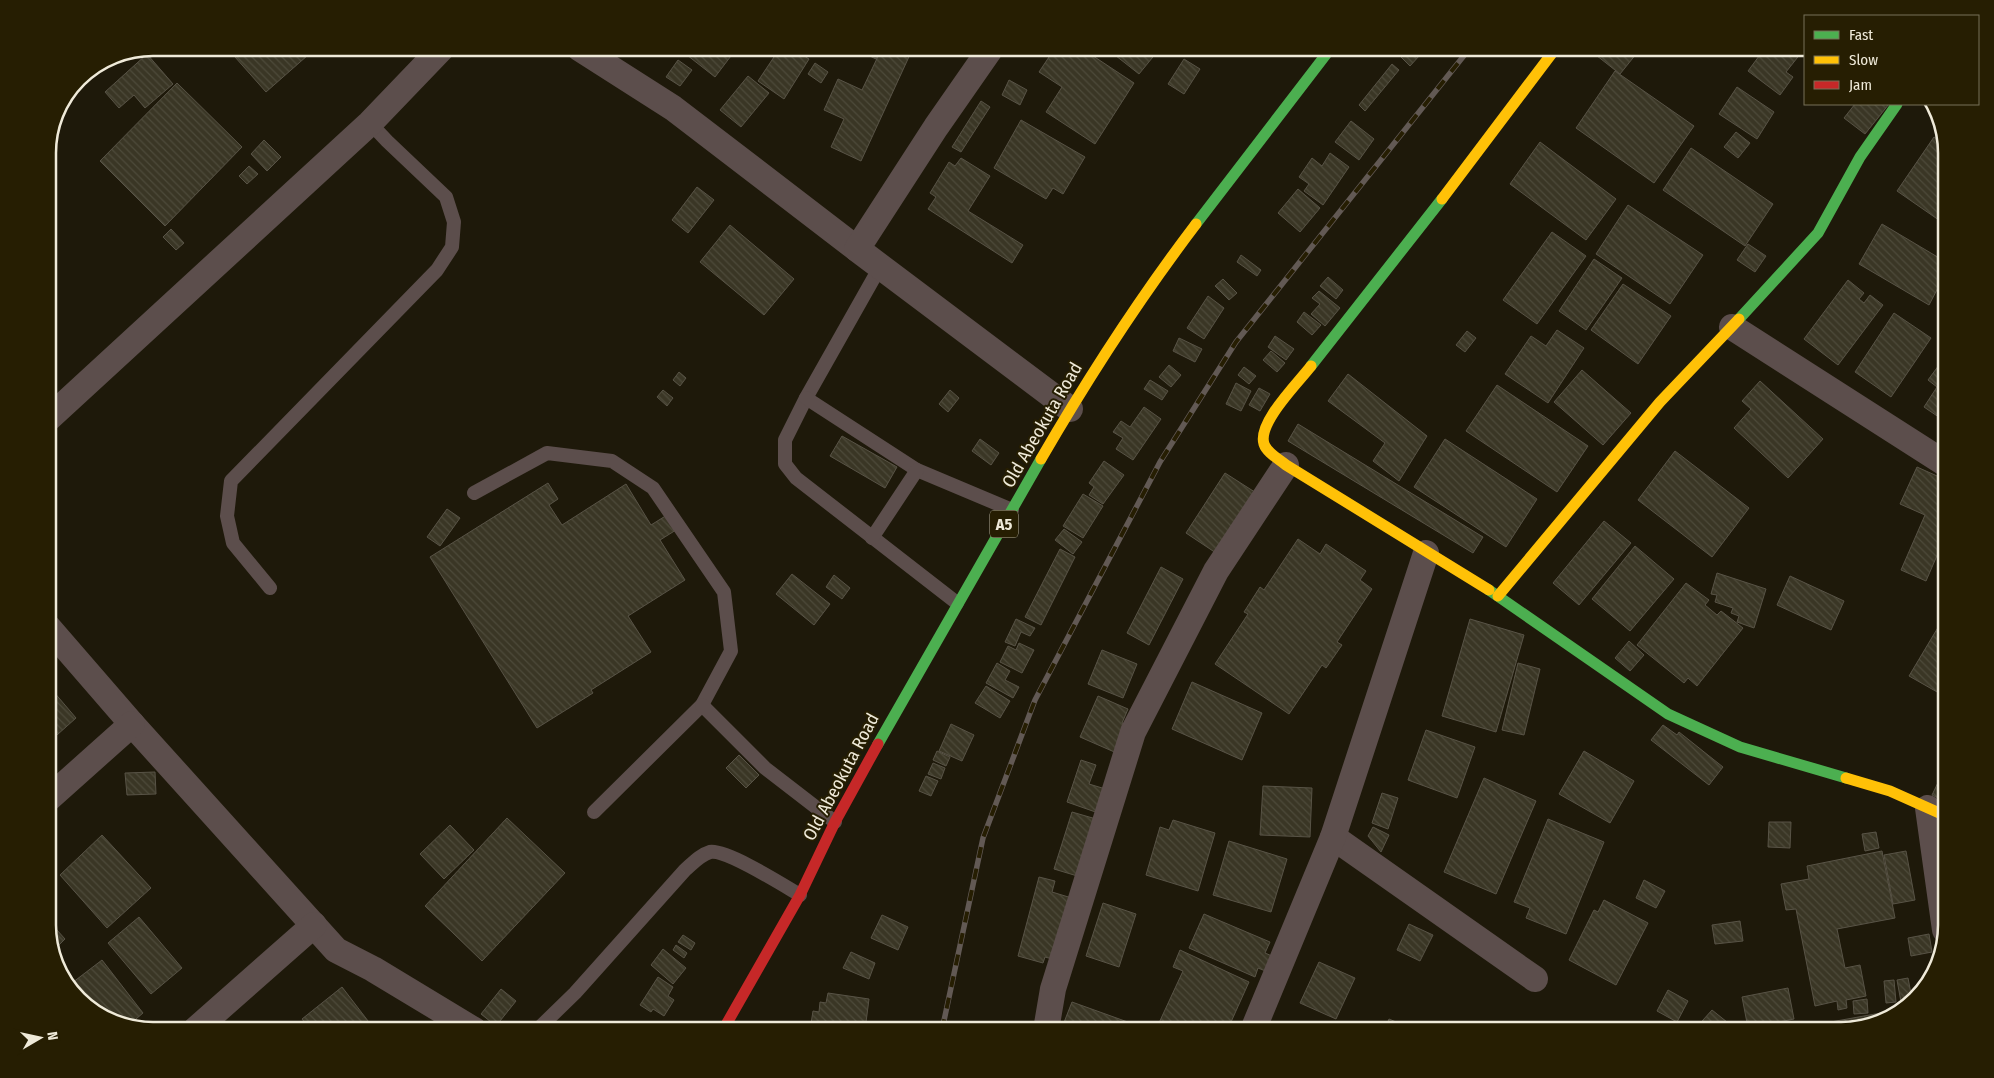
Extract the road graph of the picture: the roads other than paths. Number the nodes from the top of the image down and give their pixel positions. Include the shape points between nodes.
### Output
1 (434, 56) edge
2 (592, 56) edge
3 (985, 56) edge
4 (1325, 56) edge
5 (1550, 56) edge
6 (1896, 105) edge
7 (370, 122) junction
8 (857, 250) junction
9 (880, 266) junction
10 (1732, 327) junction
11 (806, 398) junction
12 (1070, 409) junction
13 (56, 412) edge
14 (1938, 459) edge
15 (1286, 465) junction
16 (917, 470) junction
17 (474, 493) dead end
18 (1012, 510) junction
19 (872, 538) junction
20 (1426, 553) junction
21 (270, 588) dead end
22 (1498, 596) junction
23 (958, 603) junction
24 (56, 636) edge
25 (702, 705) junction
26 (132, 724) junction
27 (56, 792) edge
28 (594, 812) dead end
29 (1937, 812) edge
30 (835, 822) junction
31 (1938, 825) edge
32 (1333, 837) junction
33 (800, 895) junction
34 (314, 925) junction
35 (1535, 979) dead end
36 (204, 1022) edge
37 (461, 1022) edge
38 (545, 1022) edge
39 (728, 1022) edge
40 (1047, 1022) edge
41 (1256, 1022) edge

1 - 7 street
2 - 8 street via 673,108
3 - 8 street
4 - 12 main road, Old Abeokuta Road / A5 via 1164,266
5 - 15 main road via 1377,285 1268,420 1262,434 1264,446
6 - 10 main road via 1860,157 1818,233
7 - 13 street
7 - 21 lane via 446,197 454,222 452,247 437,270 231,481 227,516 233,543
8 - 9 street
9 - 11 lane
9 - 12 street
10 - 14 street
10 - 22 main road via 1660,402
11 - 16 lane
11 - 19 lane via 785,440 785,464 796,478
12 - 18 main road, Old Abeokuta Road / A5
15 - 20 main road
15 - 40 street via 1216,571 1133,732 1053,988
16 - 18 lane
16 - 19 lane
17 - 25 lane via 547,453 612,461 653,488 724,592 731,651
18 - 23 main road, Old Abeokuta Road / A5
19 - 23 lane
20 - 22 main road
20 - 32 street
22 - 29 main road via 1668,714 1691,726 1740,747 1890,791
23 - 30 main road, Old Abeokuta Road / A5
24 - 26 street
25 - 28 lane
25 - 30 lane via 765,768
26 - 27 street
26 - 34 street
29 - 31 street
30 - 33 main road, Old Abeokuta Road / A5
32 - 35 street
32 - 41 street
33 - 38 lane via 726,854 712,852 700,856
33 - 39 main road, Old Abeokuta Road / A5
34 - 36 street
34 - 37 street via 336,950

